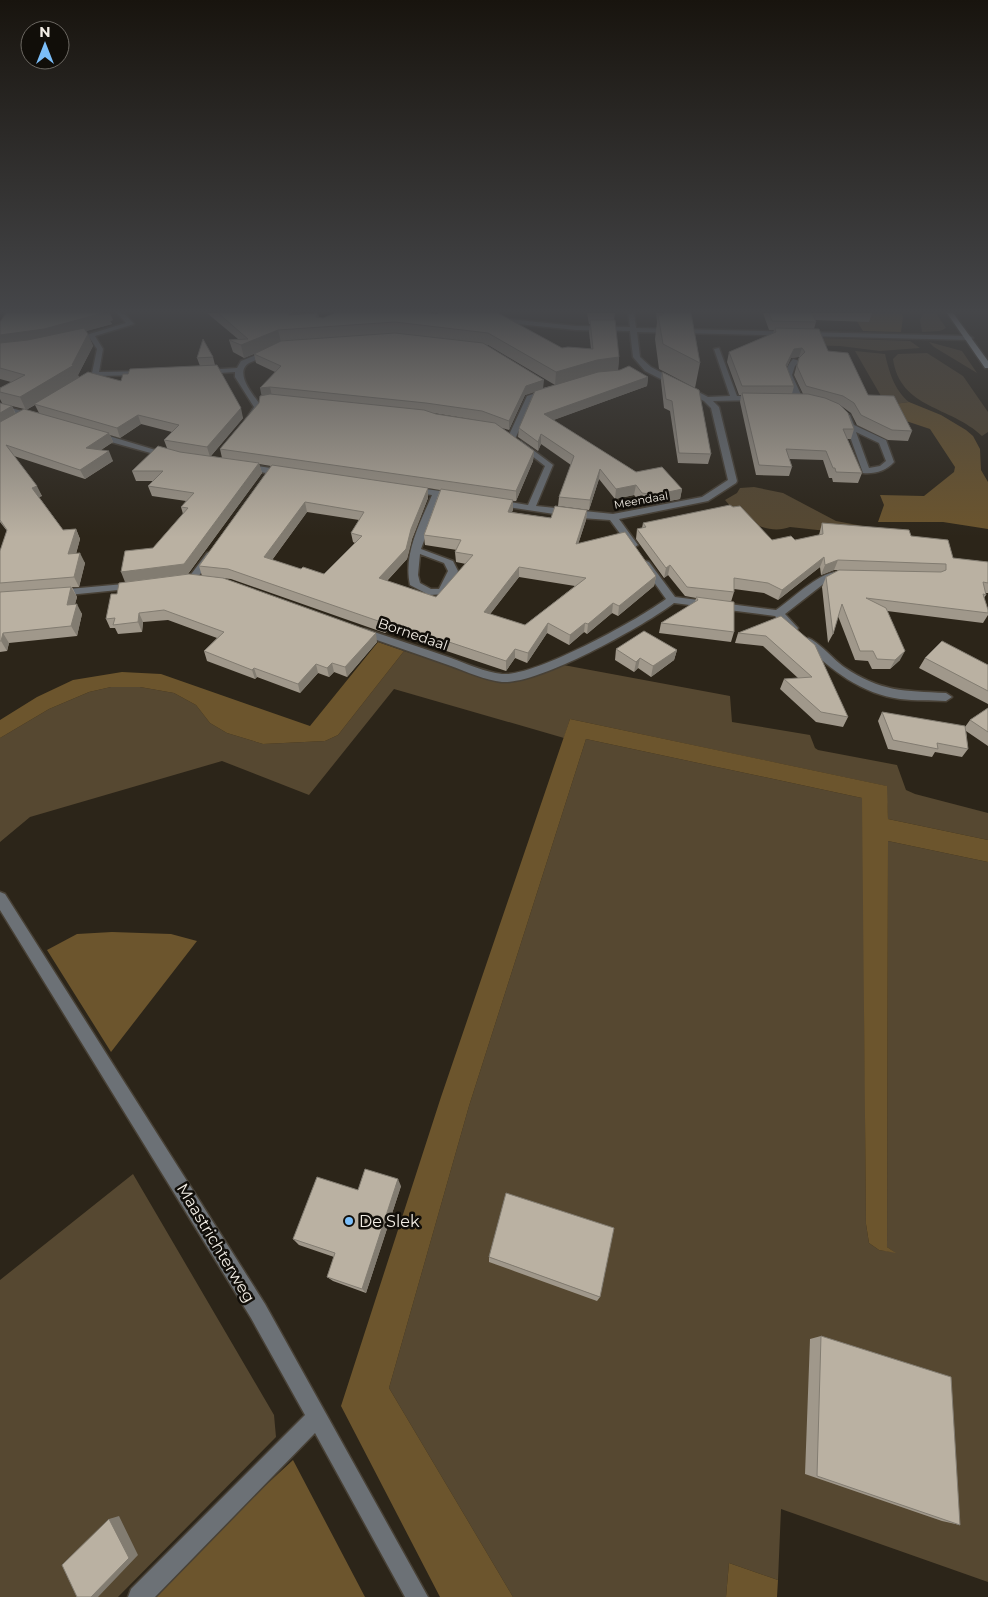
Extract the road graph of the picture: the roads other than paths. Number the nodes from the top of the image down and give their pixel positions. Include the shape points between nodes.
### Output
1 (248, 388) edge
2 (550, 388) edge
3 (684, 388) edge
4 (731, 388) edge
5 (795, 388) edge
6 (734, 397) junction
7 (771, 398) edge
8 (707, 399) junction
9 (790, 399) edge
10 (0, 407) edge
11 (35, 410) edge
12 (839, 411) edge
13 (26, 415) junction
14 (45, 420) edge
15 (13, 423) edge
16 (244, 426) edge
17 (852, 427) junction
18 (92, 433) edge
19 (177, 456) edge
20 (232, 465) edge
21 (290, 474) edge
22 (397, 488) edge
23 (437, 493) junction
24 (468, 498) edge
25 (486, 501) edge
26 (531, 508) junction
27 (612, 517) junction
28 (214, 548) edge
29 (416, 550) junction
30 (853, 576) edge
31 (192, 580) edge
32 (148, 584) edge
33 (46, 594) edge
34 (672, 600) junction
35 (778, 613) junction
36 (350, 627) edge
37 (946, 696) dead end
38 (0, 898) edge
39 (316, 1418) junction
40 (139, 1597) edge
41 (417, 1597) edge

1 - 16 street via 260,402
2 - 26 street via 554,390 530,398 508,435 550,466
3 - 8 street
4 - 6 street
5 - 9 street via 802,400
6 - 7 street
6 - 8 street
8 - 27 street, Meendaal via 715,407 733,481 705,499
10 - 13 street
11 - 13 street
12 - 17 street via 847,416
13 - 14 street
13 - 15 street
17 - 17 street via 866,471 883,468 890,462 883,442
18 - 19 street
20 - 21 street via 267,475
22 - 23 street
23 - 24 street
23 - 29 street
25 - 26 street, Meendaal
26 - 27 street, Meendaal
27 - 34 street
28 - 31 street
29 - 29 street via 411,577 414,585 429,592 442,592 453,571 448,561
30 - 35 street via 834,575 818,581 797,602
32 - 33 street
34 - 35 street
34 - 36 street, Bornedaal via 650,616 564,660 533,672 503,678
35 - 37 street via 820,653 856,681 899,695
38 - 39 street, Maastrichterweg via 248,1295
39 - 40 street
39 - 41 street, Maastrichterweg

